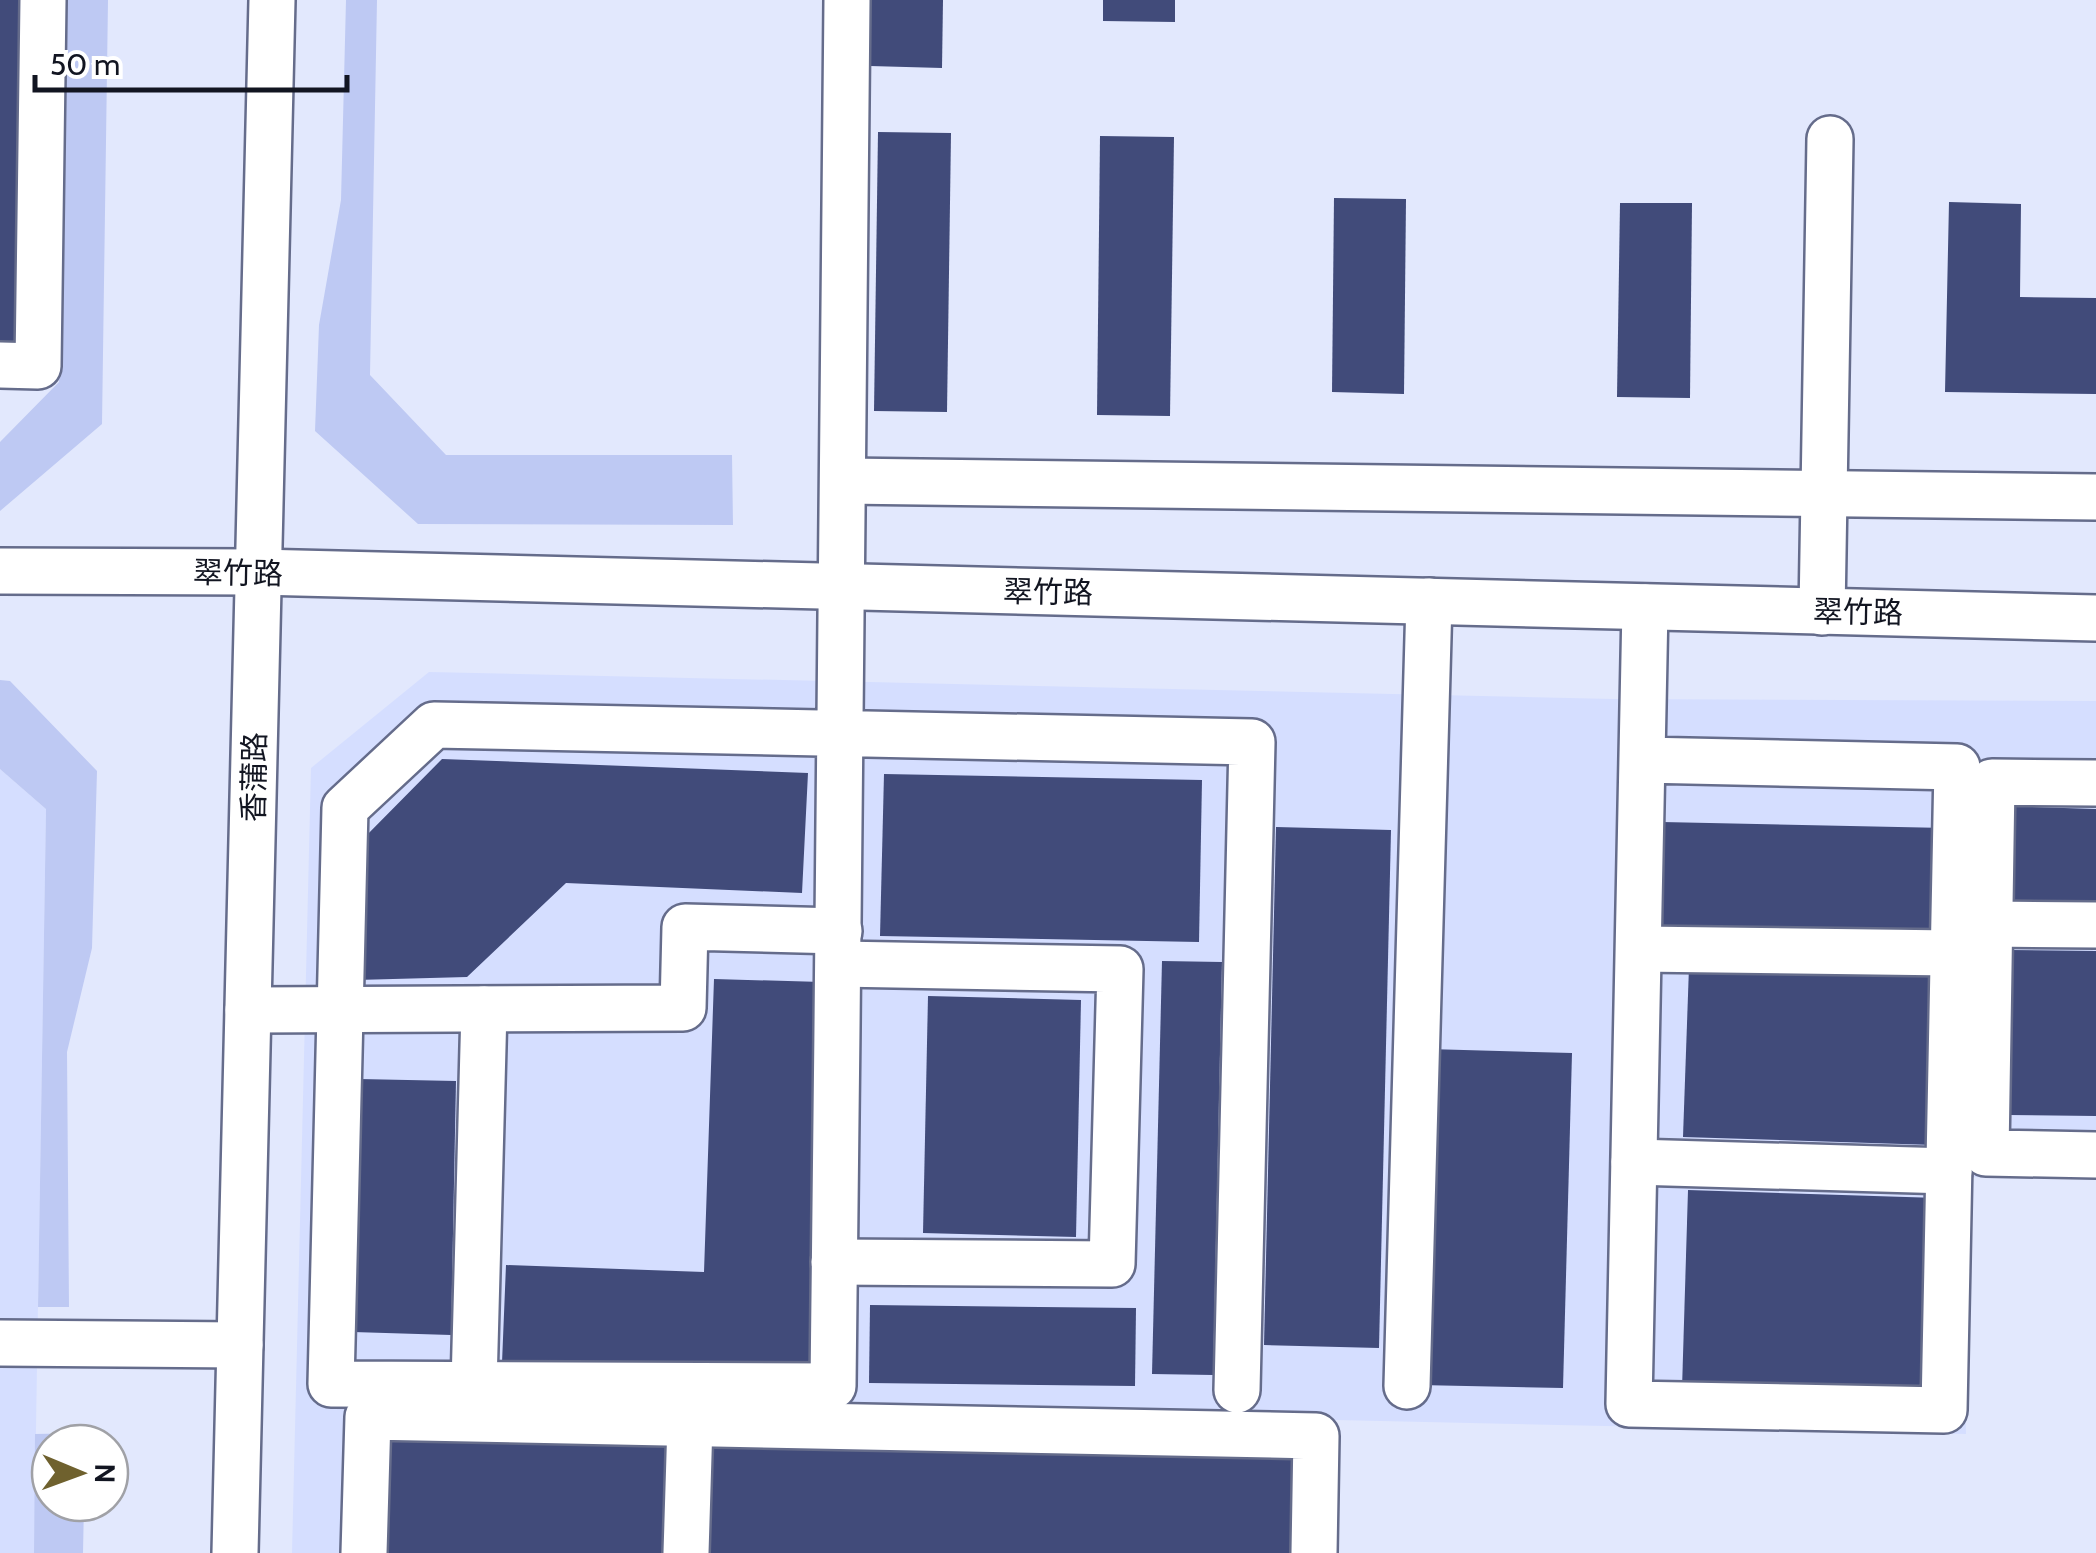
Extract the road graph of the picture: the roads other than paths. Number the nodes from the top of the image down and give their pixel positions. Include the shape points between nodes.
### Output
1 (43, 0) edge
2 (272, 0) edge
3 (847, 0) edge
4 (1830, 140) dead end
5 (0, 365) edge
6 (844, 481) junction
7 (1826, 493) junction
8 (2096, 497) edge
9 (0, 571) edge
10 (258, 572) junction
11 (844, 587) junction
12 (1428, 601) junction
13 (1645, 607) junction
14 (1822, 612) junction
15 (2096, 618) edge
16 (841, 733) junction
17 (1643, 760) junction
18 (2096, 783) edge
19 (1989, 924) junction
20 (2096, 926) edge
21 (839, 948) junction
22 (1639, 949) junction
23 (1953, 953) junction
24 (340, 1009) junction
25 (484, 1009) junction
26 (248, 1010) junction
27 (2096, 1155) edge
28 (1634, 1162) junction
29 (1949, 1171) junction
30 (834, 1262) junction
31 (0, 1343) edge
32 (240, 1344) junction
33 (474, 1385) junction
34 (1407, 1386) dead end
35 (1237, 1390) dead end
36 (690, 1424) junction
37 (235, 1553) edge
38 (364, 1553) edge
39 (686, 1553) edge
40 (1314, 1553) edge

1 - 5 street via 38,366
2 - 10 street, 香蒲路
3 - 6 street
4 - 7 street
6 - 7 street
6 - 11 street
7 - 8 street
7 - 14 street
9 - 10 street, 翠竹路
10 - 11 street, 翠竹路
10 - 26 street, 香蒲路
11 - 12 street, 翠竹路
11 - 16 street
12 - 13 street, 翠竹路
12 - 34 street
13 - 14 street, 翠竹路
13 - 17 street
14 - 15 street, 翠竹路
16 - 21 street
16 - 24 street via 434,725 345,808
16 - 35 street via 1252,742
17 - 22 street
17 - 23 street via 1957,767
18 - 19 street via 1992,782
19 - 20 street
19 - 27 street via 1986,1153
21 - 25 street via 685,927 682,1008
21 - 30 street
21 - 30 street via 1120,969 1112,1264
22 - 23 street
22 - 28 street
23 - 29 street
24 - 25 street
24 - 26 street
24 - 33 street via 331,1384
25 - 33 street
26 - 32 street, 香蒲路
28 - 29 street
28 - 29 street via 1629,1404 1944,1410
30 - 33 street via 833,1386
31 - 32 street
32 - 37 street, 香蒲路
36 - 38 street via 368,1416
36 - 39 street
36 - 40 street via 1316,1436

